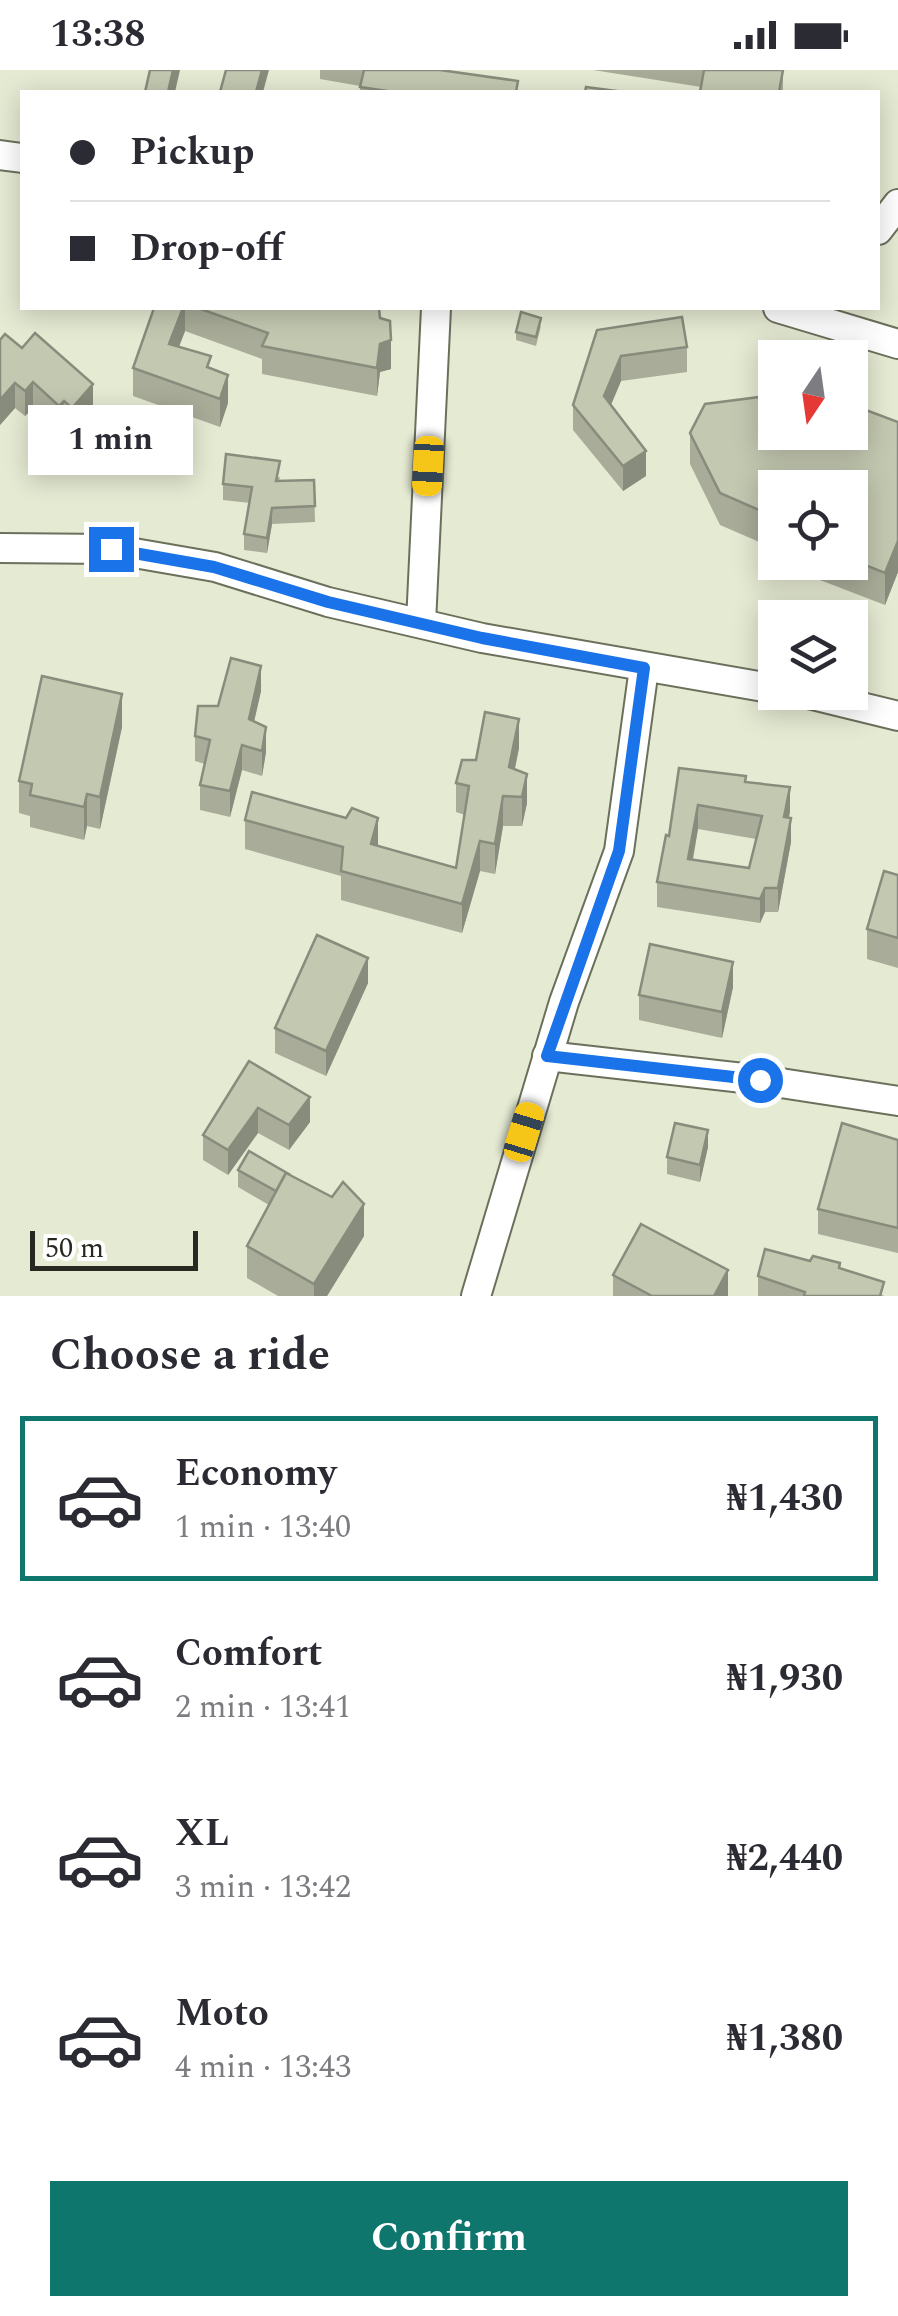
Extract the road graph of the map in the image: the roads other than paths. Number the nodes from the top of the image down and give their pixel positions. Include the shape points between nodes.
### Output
1 (898, 204) edge
2 (880, 227) edge
3 (436, 310) edge
4 (813, 312) edge
5 (898, 344) edge
6 (0, 548) edge
7 (421, 623) junction
8 (644, 668) junction
9 (758, 685) edge
10 (868, 709) edge
11 (898, 716) edge
12 (547, 1056) junction
13 (898, 1101) edge
14 (476, 1296) edge

1 - 2 street
3 - 7 street
4 - 5 street
6 - 7 street via 111,549 214,567
7 - 8 street
8 - 9 street
8 - 12 street via 619,851
10 - 11 street
12 - 13 street
12 - 14 street

